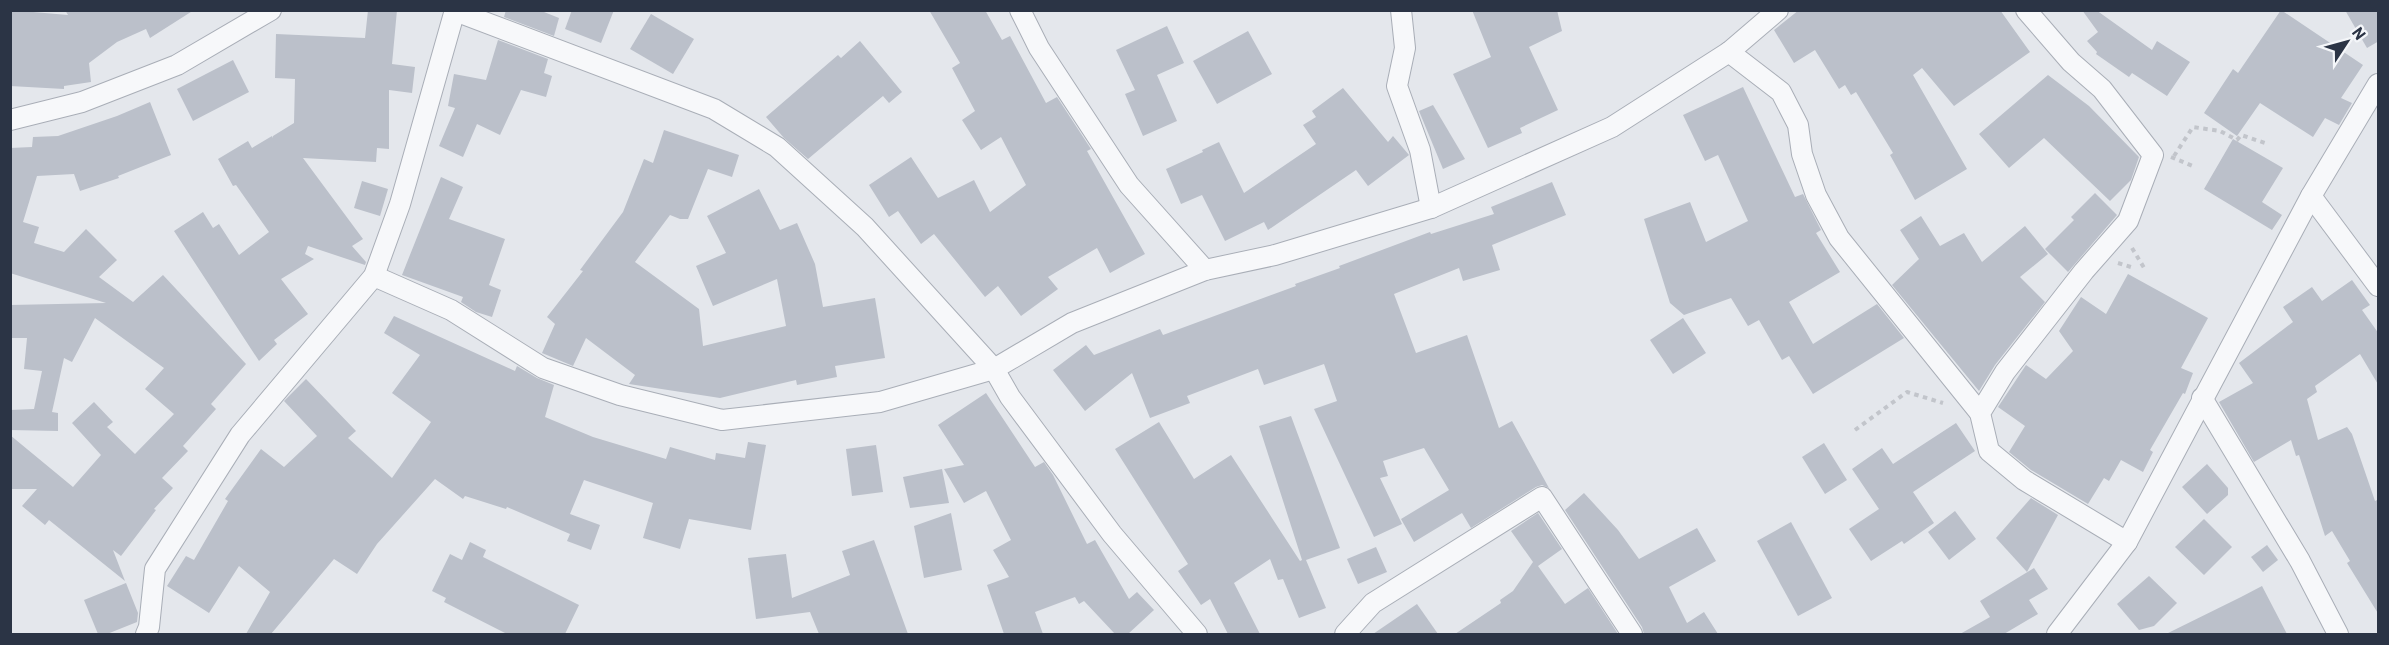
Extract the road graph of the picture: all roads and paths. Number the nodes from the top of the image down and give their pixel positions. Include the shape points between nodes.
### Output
1 (272, 10) edge
2 (1020, 10) edge
3 (1401, 10) edge
4 (1778, 10) edge
5 (2026, 10) edge
6 (455, 11) edge
7 (1729, 52) junction
8 (2379, 84) edge
9 (10, 120) edge
10 (2265, 143) dead end
11 (2174, 157) dead end
12 (2311, 196) junction
13 (1431, 208) junction
14 (1205, 270) junction
15 (374, 276) junction
16 (2379, 286) edge
17 (994, 369) junction
18 (2202, 398) junction
19 (1980, 413) junction
20 (1856, 430) dead end
21 (2127, 542) junction
22 (146, 634) edge
23 (1197, 634) edge
24 (1345, 634) edge
25 (1632, 634) edge
26 (2057, 634) edge
27 (2338, 634) edge

1 - 9 street via 177,65 82,102
2 - 14 street via 1039,48 1129,185
3 - 13 street via 1405,48 1397,86 1420,150
4 - 7 street
5 - 19 street via 2071,62 2102,89 2153,155 2128,221 2005,372
6 - 15 street via 400,204
6 - 17 street via 714,110 777,147 865,227
7 - 13 street via 1612,127
7 - 19 street via 1782,92 1798,125 1802,154 1816,195 1839,238
8 - 12 street
10 - 11 path via 2241,135 2237,140 2220,131 2193,127
12 - 16 street
12 - 18 street
13 - 14 street via 1275,255
14 - 17 street via 1072,323
15 - 17 street via 451,310 543,368 620,395 722,420 880,402
15 - 22 street via 240,435 156,569
17 - 23 street via 1010,397 1112,534
18 - 21 street
18 - 27 street via 2300,561
19 - 20 path via 1907,392
19 - 21 street via 1989,451 2024,480
21 - 26 street
24 - 25 street via 1373,603 1542,497

